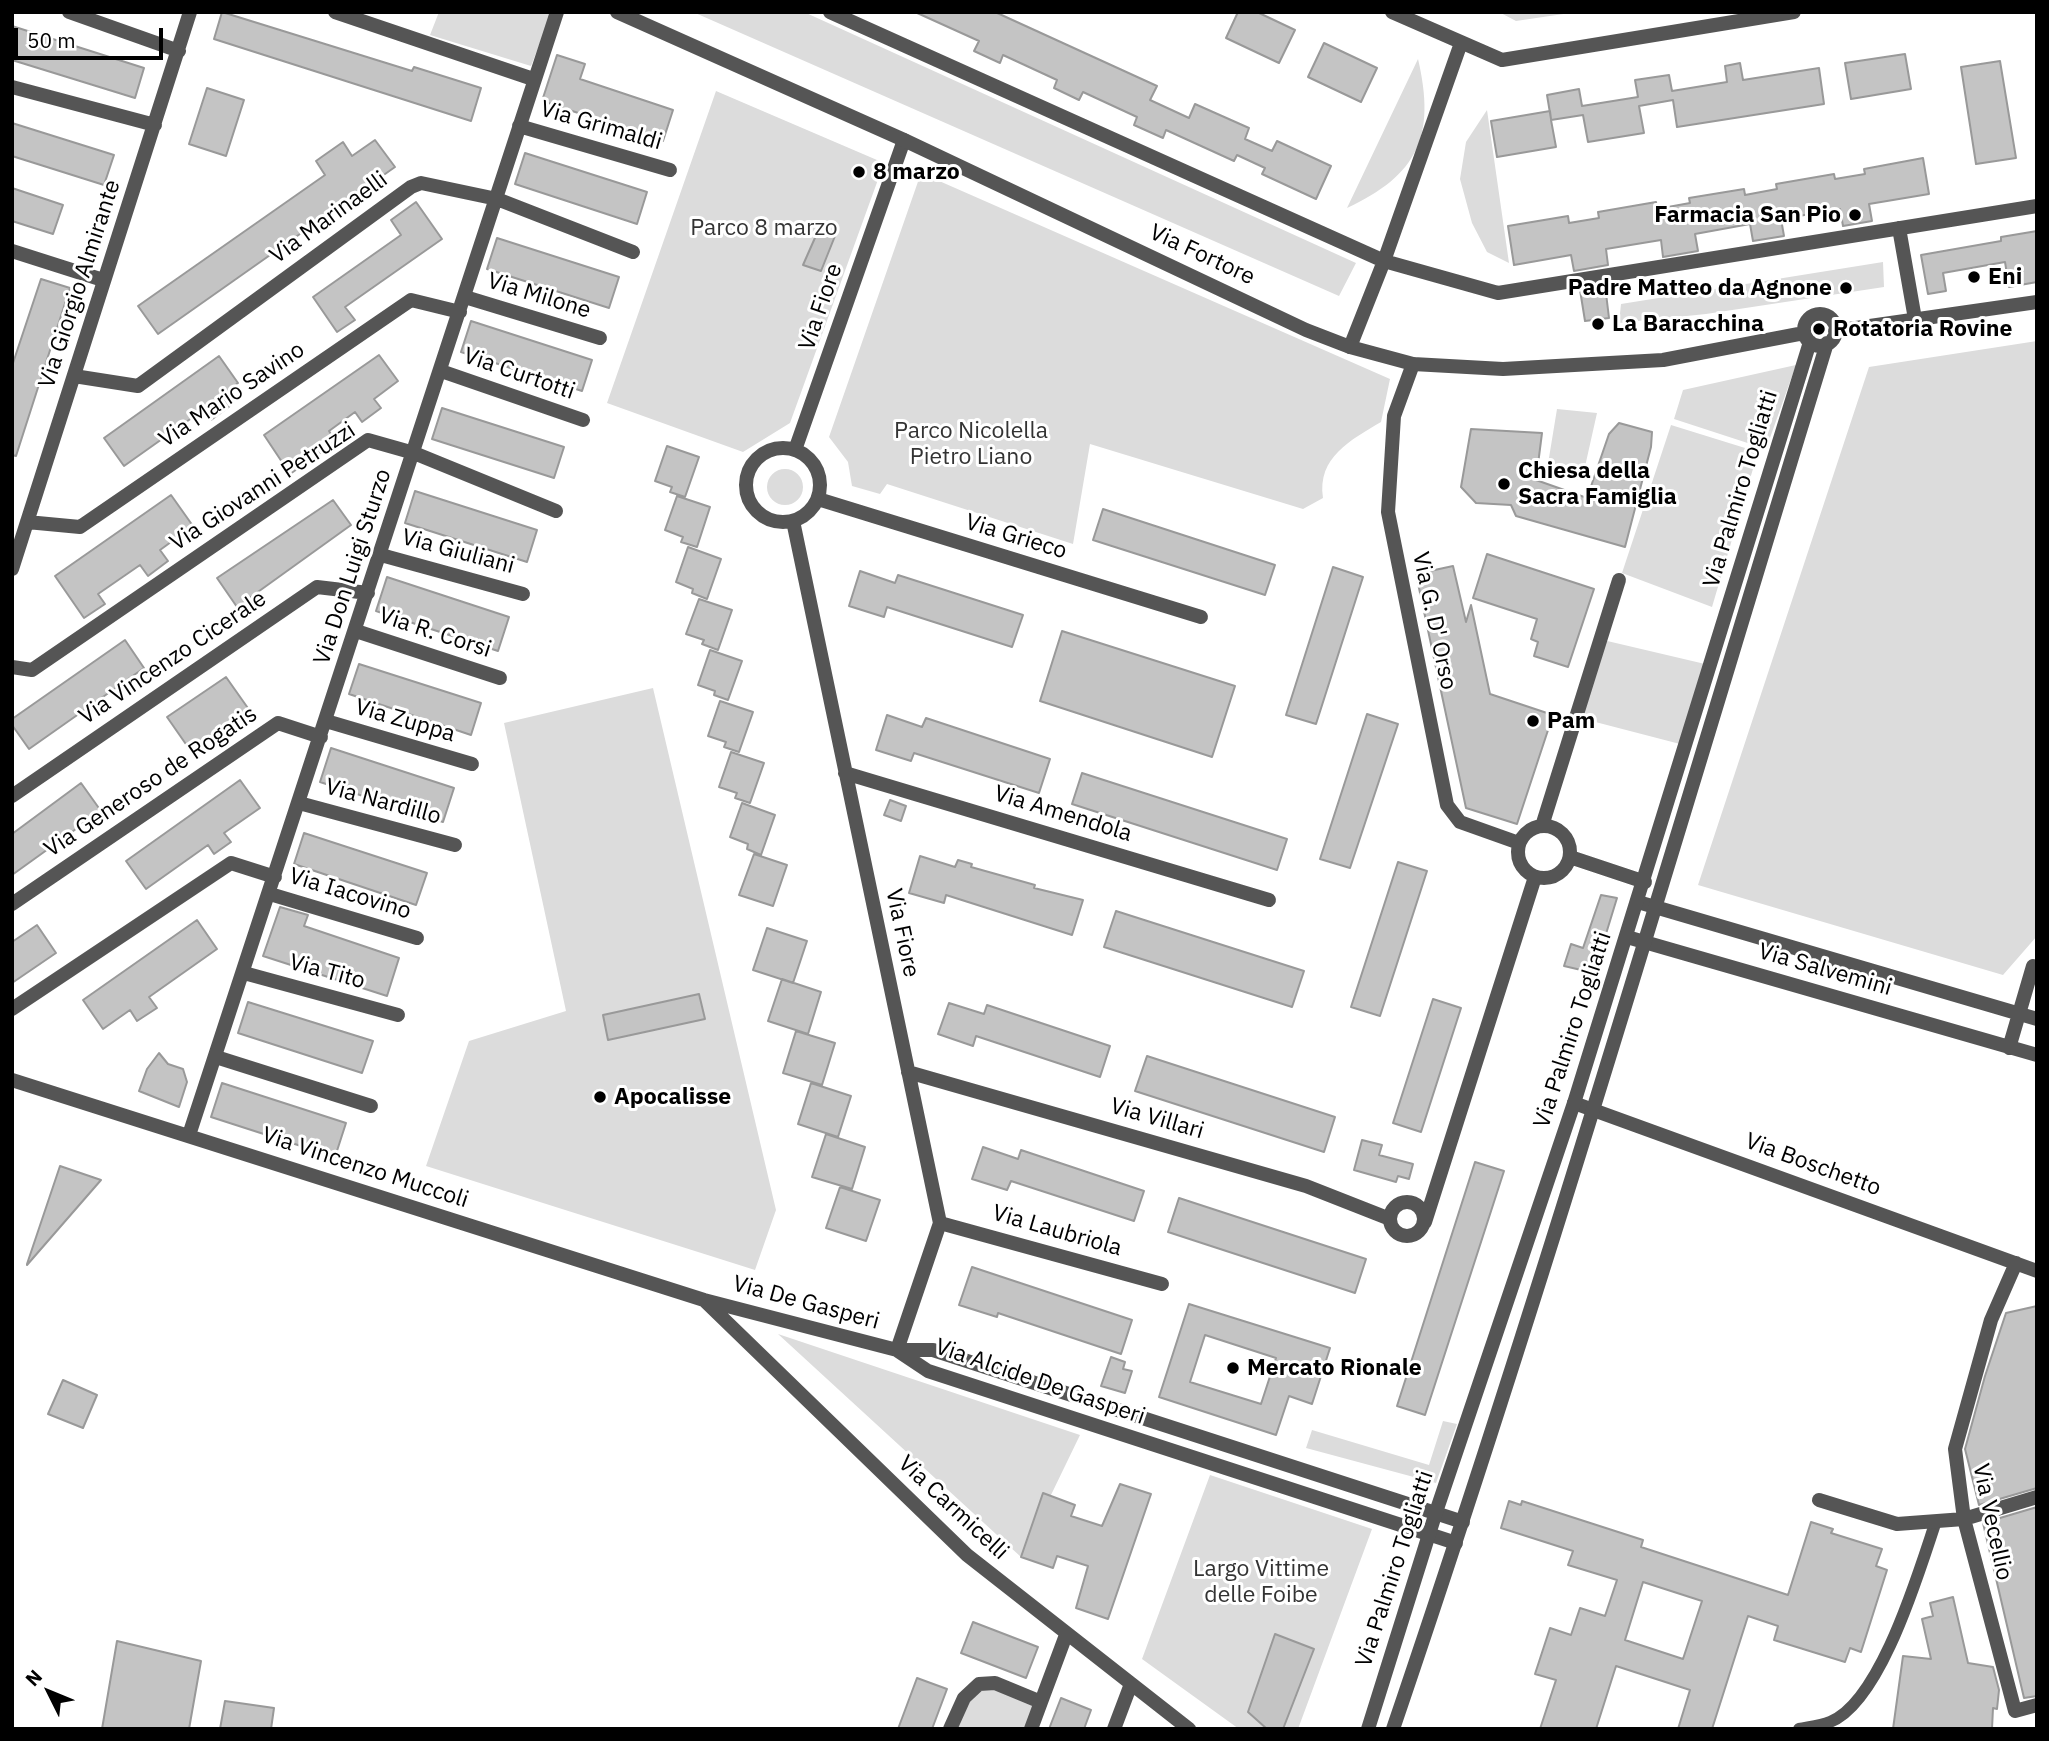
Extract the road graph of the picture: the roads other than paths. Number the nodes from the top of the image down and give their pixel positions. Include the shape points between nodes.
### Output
1 (69, 12) edge
2 (190, 12) edge
3 (335, 12) edge
4 (557, 12) edge
5 (830, 12) edge
6 (1392, 12) edge
7 (1794, 12) edge
8 (625, 14) edge
9 (1461, 43) junction
10 (178, 51) junction
11 (533, 79) junction
12 (12, 87) edge
13 (155, 125) junction
14 (519, 126) junction
15 (904, 140) junction
16 (670, 170) dead end
17 (497, 199) junction
18 (2037, 206) edge
19 (1899, 228) junction
20 (12, 251) edge
21 (633, 252) dead end
22 (1384, 261) junction
23 (103, 279) junction
24 (2037, 302) edge
25 (463, 304) junction
26 (1915, 319) junction
27 (1807, 337) junction
28 (1831, 337) junction
29 (600, 338) dead end
30 (1350, 347) junction
31 (1413, 364) junction
32 (441, 371) junction
33 (74, 376) junction
34 (583, 420) dead end
35 (795, 450) junction
36 (414, 453) junction
37 (818, 499) junction
38 (556, 511) dead end
39 (793, 521) junction
40 (27, 522) junction
41 (381, 555) junction
42 (14, 561) edge
43 (1619, 580) dead end
44 (368, 593) junction
45 (523, 594) dead end
46 (1201, 617) dead end
47 (356, 631) junction
48 (12, 667) edge
49 (499, 678) dead end
50 (326, 721) junction
51 (321, 737) junction
52 (472, 764) dead end
53 (845, 773) junction
54 (12, 796) edge
55 (299, 803) junction
56 (1542, 826) junction
57 (1519, 844) junction
58 (454, 845) dead end
59 (1570, 857) junction
60 (275, 877) junction
61 (1535, 877) junction
62 (1644, 882) junction
63 (270, 894) junction
64 (1269, 900) dead end
65 (1638, 902) junction
66 (12, 904) edge
67 (1656, 907) junction
68 (1627, 937) junction
69 (417, 938) dead end
70 (1645, 940) junction
71 (2037, 967) edge
72 (244, 973) junction
73 (2031, 993) edge
74 (12, 1009) edge
75 (2019, 1014) junction
76 (398, 1015) dead end
77 (2037, 1019) edge
78 (2009, 1048) junction
79 (2037, 1055) edge
80 (216, 1057) junction
81 (908, 1072) junction
82 (12, 1080) edge
83 (1574, 1103) junction
84 (371, 1106) dead end
85 (1594, 1109) junction
86 (189, 1135) junction
87 (1390, 1219) junction
88 (1425, 1222) junction
89 (940, 1223) junction
90 (2016, 1264) junction
91 (2036, 1266) edge
92 (1162, 1284) dead end
93 (704, 1300) junction
94 (897, 1350) junction
95 (2037, 1497) edge
96 (1819, 1500) dead end
97 (1436, 1512) junction
98 (1964, 1519) junction
99 (1936, 1521) junction
100 (1463, 1522) junction
101 (1429, 1534) junction
102 (1456, 1543) junction
103 (1066, 1635) junction
104 (1131, 1684) junction
105 (1041, 1702) junction
106 (2037, 1705) edge
107 (1372, 1728) edge
108 (950, 1729) edge
109 (1031, 1729) edge
110 (1114, 1729) edge
111 (1189, 1729) edge
112 (1393, 1729) edge
113 (1799, 1729) edge

1 - 10 street
2 - 10 street, Via Giorgio Almirante
3 - 11 street
4 - 11 street, Via Don Luigi Sturzo
5 - 22 street
6 - 9 street
7 - 9 street via 1502,60
8 - 15 street, Via Fortore
9 - 22 street
10 - 13 street, Via Giorgio Almirante
11 - 14 street, Via Don Luigi Sturzo
12 - 13 street
13 - 23 street, Via Giorgio Almirante
14 - 16 street, Via Grimaldi
14 - 17 street, Via Don Luigi Sturzo
15 - 30 street, Via Fortore
15 - 35 street, Via Fiore
17 - 21 street, Via Marinaelli
17 - 25 street, Via Don Luigi Sturzo
17 - 33 street, Via Marinaelli via 434,183 411,187 138,387
18 - 19 street
19 - 22 street via 1498,292
19 - 26 street
20 - 23 street
22 - 30 street
23 - 33 street, Via Giorgio Almirante
24 - 26 street, Via Fortore
25 - 29 street, Via Milone
25 - 32 street, Via Don Luigi Sturzo
25 - 40 street, Via Mario Savino via 411,300 80,527
26 - 28 street, Via Fortore
27 - 28 street, Via Fortore via 1819,345
27 - 28 street, Via Fortore via 1806,322 1819,314 1833,321
27 - 31 street, Via Fortore via 1663,360 1503,369
27 - 62 street, Via Palmiro Togliatti
28 - 67 street, Via Palmiro Togliatti
30 - 31 street, Via Fortore
31 - 57 street, Via G. D' Orso via 1394,416 1388,512 1447,805 1460,822
32 - 34 street, Via Curtotti
32 - 36 street, Via Don Luigi Sturzo
33 - 40 street, Via Giorgio Almirante
35 - 37 street via 806,455 818,473
35 - 39 street via 770,450 759,457 751,467 746,491 758,513 768,520
36 - 38 street, Via Giovanni Petruzzi
36 - 41 street, Via Don Luigi Sturzo
36 - 48 street, Via Giovanni Petruzzi via 368,440 32,670
37 - 39 street via 804,517
37 - 46 street, Via Grieco
39 - 53 street, Via Fiore
40 - 42 street, Via Giorgio Almirante
41 - 44 street, Via Don Luigi Sturzo
41 - 45 street, Via Giuliani
43 - 56 street
44 - 47 street, Via Don Luigi Sturzo
44 - 54 street, Via Vincenzo Cicerale via 317,587
47 - 49 street, Via R. Corsi
47 - 50 street, Via Don Luigi Sturzo
50 - 51 street, Via Don Luigi Sturzo
50 - 52 street, Via Zuppa
51 - 55 street, Via Don Luigi Sturzo
51 - 66 street, Via Generoso de Rogatis via 278,723
53 - 64 street, Via Amendola
53 - 81 street, Via Fiore
55 - 58 street, Via Nardillo
55 - 60 street, Via Don Luigi Sturzo
56 - 57 street
56 - 59 street via 1566,838
57 - 61 street via 1520,863
59 - 61 street via 1560,873
59 - 62 street
60 - 63 street, Via Don Luigi Sturzo
60 - 74 street via 230,863
61 - 88 street
62 - 65 street, Via Palmiro Togliatti
63 - 69 street, Via Iacovino
63 - 72 street, Via Don Luigi Sturzo
65 - 67 street, Via Salvemini
65 - 68 street, Via Palmiro Togliatti
67 - 70 street, Via Palmiro Togliatti
67 - 75 street, Via Salvemini
68 - 70 street, Via Salvemini
68 - 83 street, Via Palmiro Togliatti
70 - 78 street, Via Salvemini
70 - 85 street, Via Palmiro Togliatti
71 - 73 street via 2033,966
72 - 76 street, Via Tito
72 - 80 street, Via Don Luigi Sturzo
73 - 75 street
75 - 77 street, Via Salvemini
75 - 78 street
78 - 79 street, Via Salvemini
80 - 84 street
80 - 86 street, Via Don Luigi Sturzo
81 - 87 street, Via Villari via 1306,1186
81 - 89 street, Via Fiore
82 - 86 street, Via Vincenzo Muccoli
83 - 85 street, Via Boschetto
83 - 97 street, Via Palmiro Togliatti
85 - 90 street, Via Boschetto
85 - 100 street, Via Palmiro Togliatti
86 - 93 street, Via Vincenzo Muccoli
87 - 88 street via 1394,1231 1406,1237 1416,1235
87 - 88 street via 1396,1206 1407,1202 1422,1209
89 - 92 street, Via Laubriola
89 - 94 street
90 - 91 street, Via Boschetto
90 - 98 street, Via Vecellio via 1991,1320 1955,1449
93 - 94 street, Via De Gasperi
93 - 103 street, Via Carmicelli via 967,1556
94 - 97 street, Via Alcide De Gasperi via 933,1350
94 - 101 street, Via Alcide De Gasperi via 928,1371
95 - 98 street
96 - 99 street via 1897,1524
97 - 100 street, Via Alcide De Gasperi
97 - 101 street, Via Palmiro Togliatti
98 - 99 street
98 - 106 street, Via Vecellio via 2015,1711
99 - 113 street via 1908,1603 1870,1687 1832,1721
100 - 102 street, Via Palmiro Togliatti
101 - 102 street, Via Alcide De Gasperi
101 - 107 street, Via Palmiro Togliatti
102 - 112 street, Via Palmiro Togliatti
103 - 104 street, Via Carmicelli
103 - 105 street
104 - 110 street
104 - 111 street, Via Carmicelli
105 - 108 street via 995,1683 979,1684 964,1698
105 - 109 street

